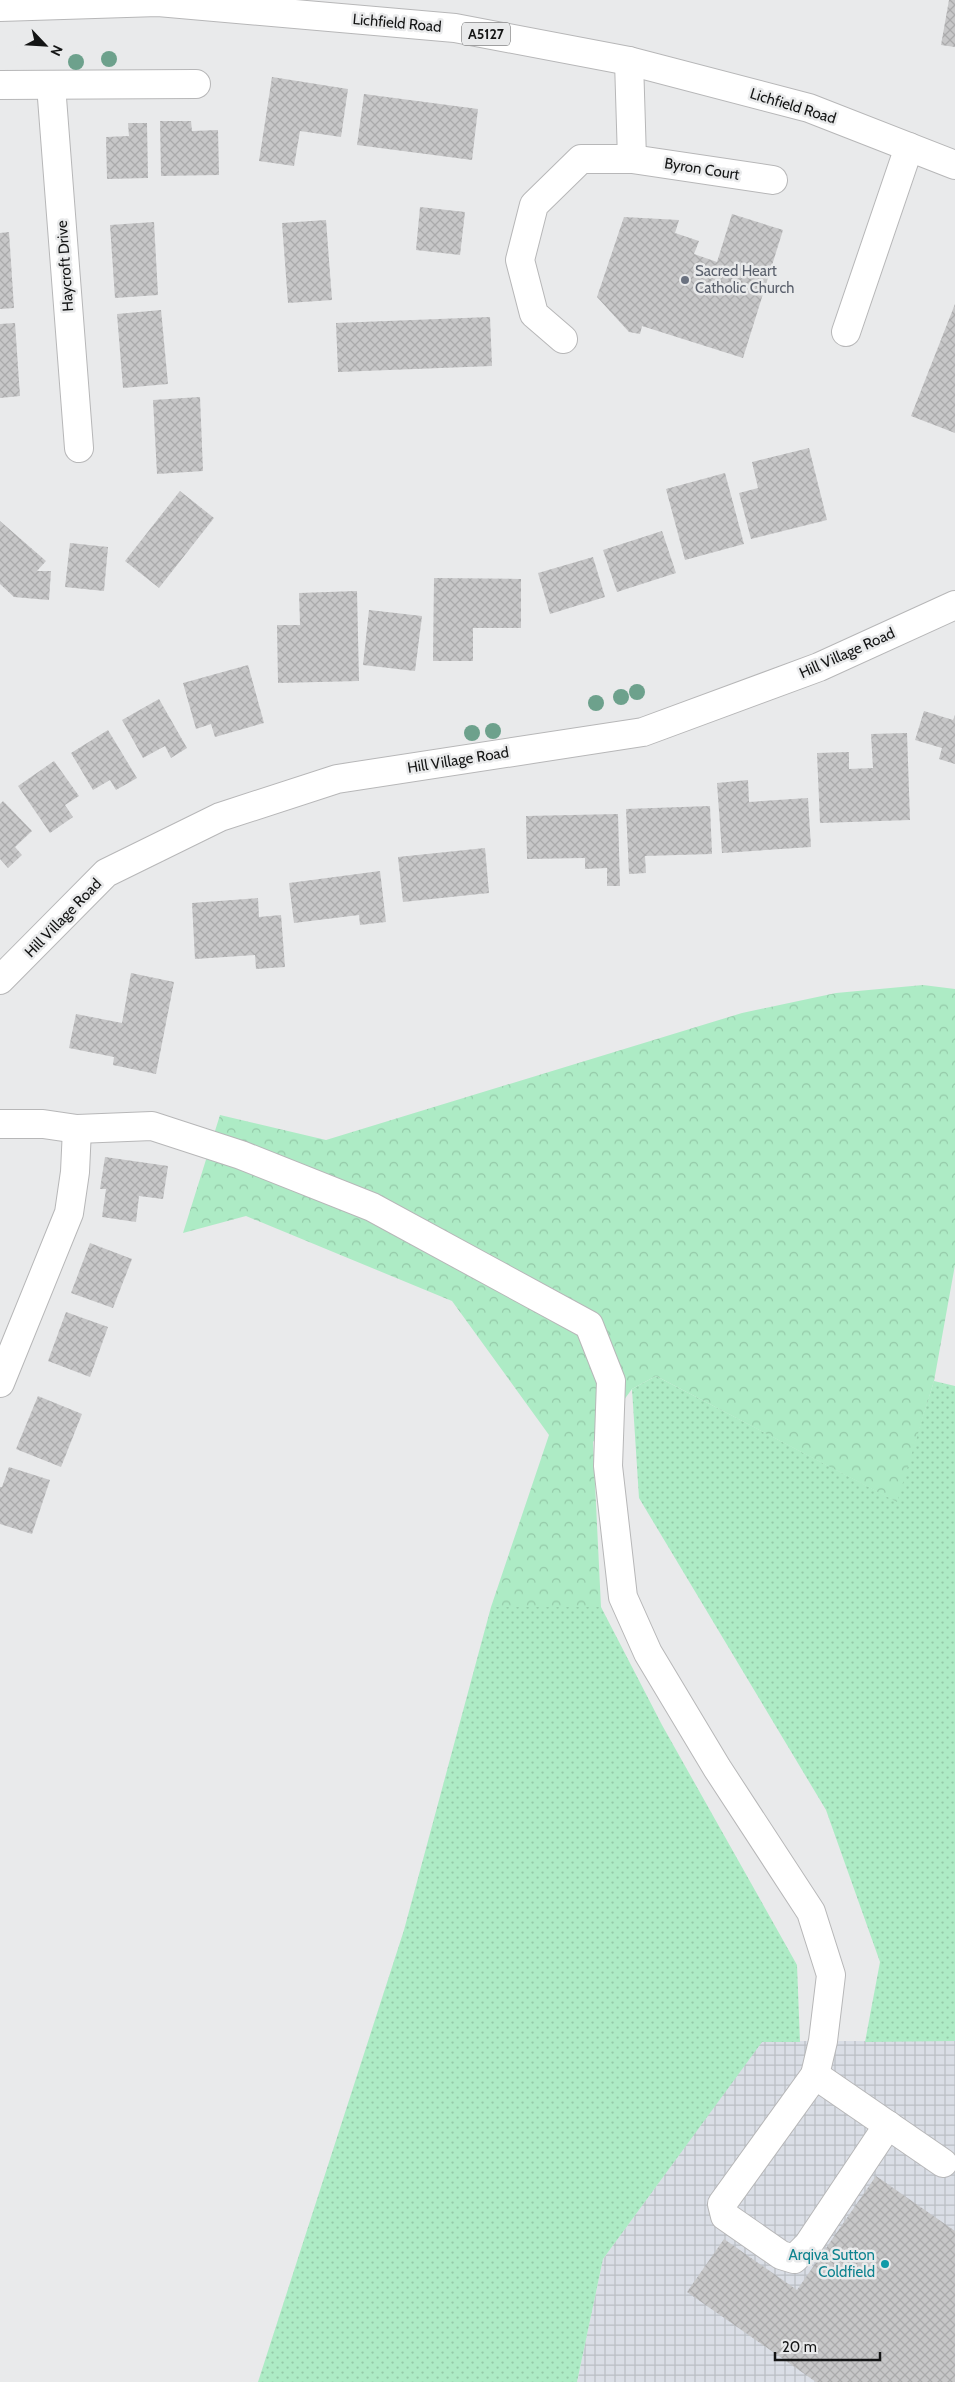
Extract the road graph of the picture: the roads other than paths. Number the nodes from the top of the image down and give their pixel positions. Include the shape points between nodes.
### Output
1 (221, 3) edge
2 (0, 7) edge
3 (629, 61) junction
4 (196, 84) dead end
5 (0, 85) edge
6 (51, 85) junction
7 (910, 147) junction
8 (632, 159) junction
9 (955, 165) edge
10 (773, 180) dead end
11 (846, 332) dead end
12 (563, 339) dead end
13 (78, 448) dead end
14 (955, 605) edge
15 (0, 980) edge
16 (0, 1124) edge
17 (77, 1129) junction
18 (0, 1383) edge
19 (815, 2075) junction
20 (888, 2125) junction
21 (943, 2163) dead end

1 - 2 street, Lichfield Road / A5127
1 - 3 street, Lichfield Road / A5127 via 454,28
3 - 7 street, Lichfield Road / A5127 via 809,108
3 - 8 street
4 - 6 street
5 - 6 street
6 - 13 street, Haycroft Drive
7 - 9 street, Lichfield Road / A5127
7 - 11 street
8 - 10 street, Byron Court
8 - 12 street, Byron Court via 581,159 534,206 520,260 534,314
14 - 15 street, Hill Village Road via 819,667 643,732 337,779 220,817 106,873
16 - 17 street via 43,1124
17 - 18 street via 69,1212
17 - 19 street via 152,1126 241,1155 372,1207 589,1325 611,1381 608,1466 623,1597 653,1661 716,1768 811,1912 831,1974 823,2041
19 - 20 street
19 - 20 street via 722,2204 725,2216 781,2255 794,2259 808,2246
20 - 21 street

